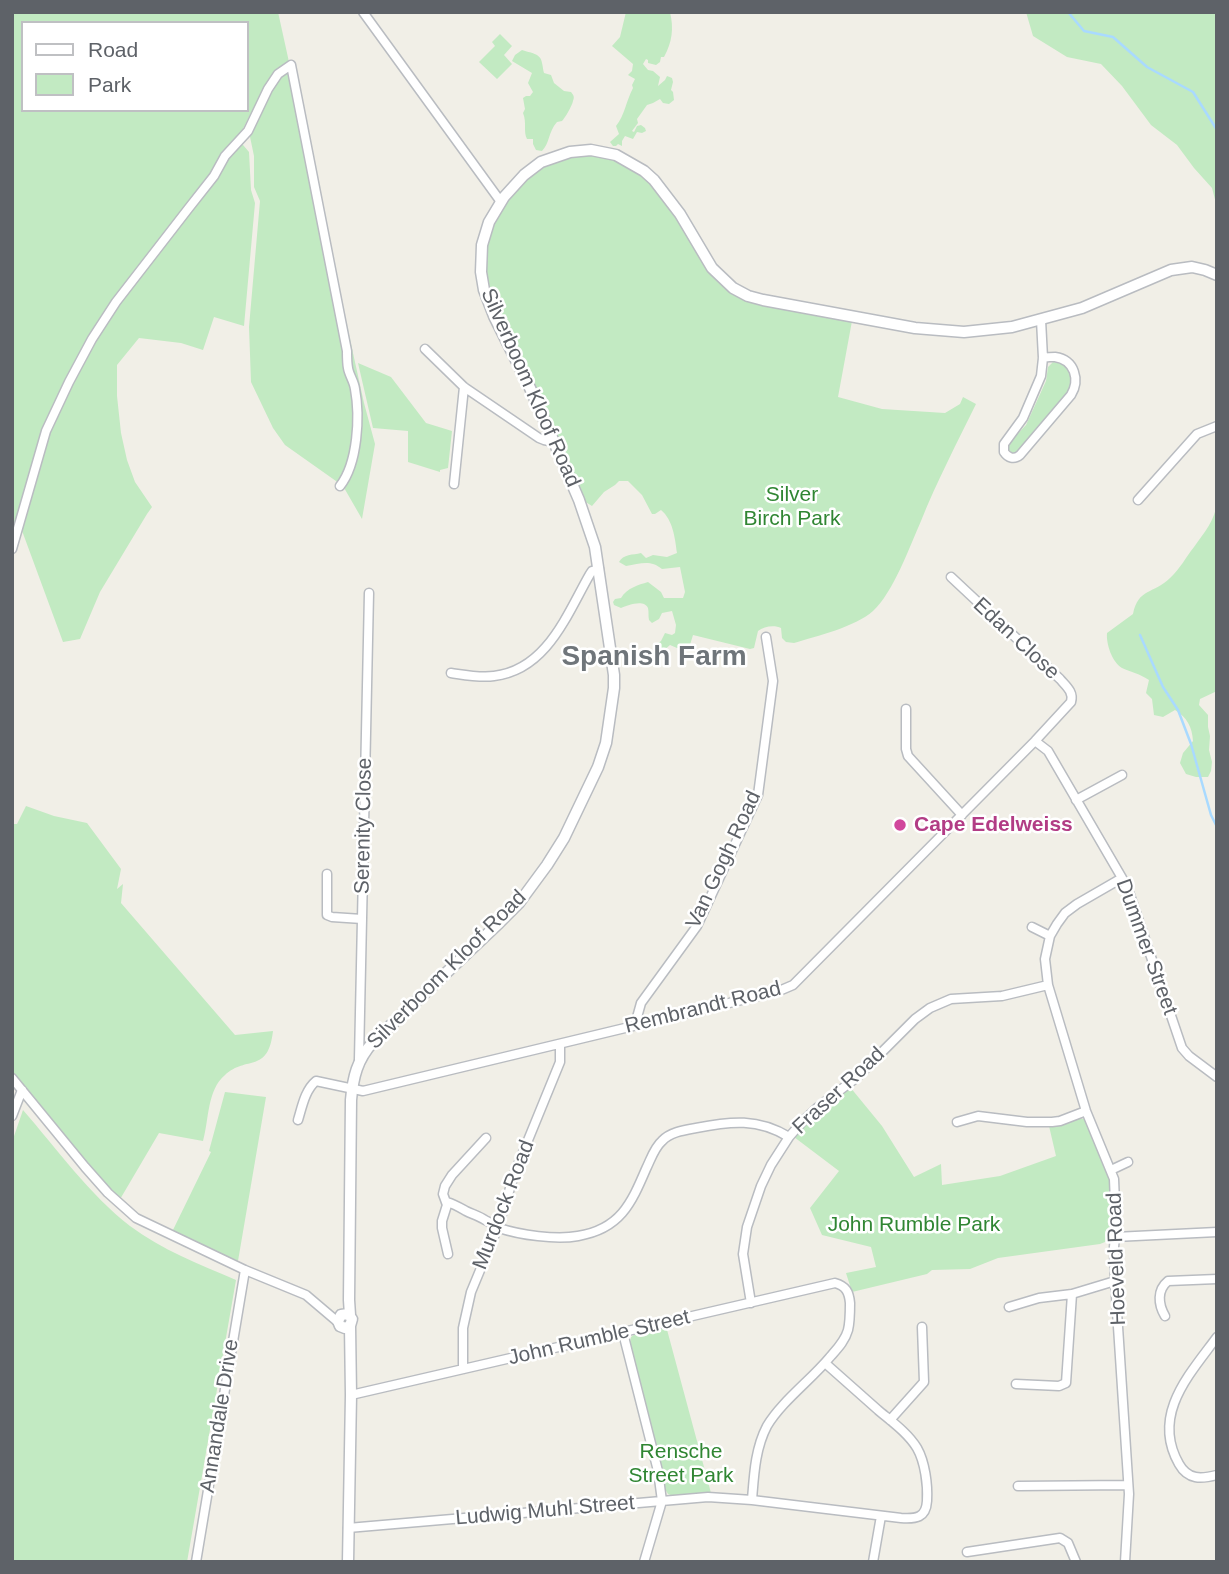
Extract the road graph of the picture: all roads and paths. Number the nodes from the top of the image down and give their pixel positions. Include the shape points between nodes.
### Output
1 (363, 12) edge
2 (501, 202) junction
3 (1217, 275) edge
4 (1041, 320) junction
5 (425, 349) dead end
6 (1043, 358) junction
7 (464, 387) junction
8 (1217, 426) edge
9 (554, 442) junction
10 (454, 484) dead end
11 (340, 485) dead end
12 (1138, 500) dead end
13 (12, 549) edge
14 (599, 569) junction
15 (951, 577) dead end
16 (369, 593) dead end
17 (766, 637) dead end
18 (451, 673) dead end
19 (1070, 704) joint
20 (906, 709) dead end
21 (1035, 741) junction
22 (1122, 775) dead end
23 (1076, 800) junction
24 (962, 815) junction
25 (327, 874) dead end
26 (1122, 878) junction
27 (362, 919) junction
28 (1032, 928) dead end
29 (1050, 936) junction
30 (1048, 985) junction
31 (636, 1026) junction
32 (559, 1044) junction
33 (359, 1059) junction
34 (1217, 1077) edge
35 (12, 1078) edge
36 (352, 1089) junction
37 (22, 1090) junction
38 (1086, 1111) junction
39 (12, 1116) edge
40 (298, 1120) dead end
41 (957, 1122) dead end
42 (789, 1137) junction
43 (486, 1138) dead end
44 (1128, 1162) dead end
45 (1111, 1170) junction
46 (447, 1202) junction
47 (464, 1210) junction
48 (445, 1213) junction
49 (498, 1227) junction
50 (1217, 1232) edge
51 (1115, 1237) junction
52 (448, 1254) dead end
53 (245, 1270) junction
54 (1217, 1279) edge
55 (1115, 1281) junction
56 (1072, 1294) junction
57 (751, 1303) junction
58 (1009, 1307) dead end
59 (1165, 1315) dead end
60 (344, 1320) junction
61 (922, 1328) dead end
62 (623, 1332) junction
63 (1217, 1337) edge
64 (825, 1363) junction
65 (463, 1370) junction
66 (1016, 1384) dead end
67 (351, 1395) junction
68 (891, 1420) junction
69 (1217, 1475) edge
70 (1128, 1485) junction
71 (1018, 1486) dead end
72 (752, 1500) junction
73 (662, 1501) junction
74 (881, 1516) junction
75 (348, 1528) junction
76 (967, 1552) dead end
77 (196, 1562) edge
78 (348, 1562) edge
79 (644, 1562) edge
80 (873, 1562) edge
81 (1076, 1562) edge
82 (1125, 1562) edge

1 - 2 street
2 - 4 street, Silverboom Kloof Road via 516,182 541,162 570,152 601,151 630,162 654,180 712,268 748,296 940,331 997,329
2 - 9 street, Silverboom Kloof Road via 482,245 484,290
3 - 4 street, Silverboom Kloof Road via 1192,267 1171,270 1091,305
4 - 6 street
5 - 7 street
6 - 6 street via 1027,409 1003,446 1010,457 1020,455 1076,385 1067,363
7 - 9 street via 539,438
7 - 10 street
8 - 12 street via 1198,434
9 - 14 street, Silverboom Kloof Road via 587,522
11 - 13 street via 349,472 356,432 355,387 291,65 278,74 248,131 92,339 46,431
14 - 18 street via 590,574 555,637 530,661 497,676
14 - 33 street, Silverboom Kloof Road via 614,688 603,754 570,826 514,908
15 - 19 street, Edan Close via 1060,679 1072,695
16 - 27 street, Serenity Close
17 - 31 street, Van Gogh Road via 773,681 758,794 697,926 641,1003
19 - 21 street, Rembrandt Road
20 - 24 street via 908,756
21 - 23 street, Dummer Street via 1048,751
21 - 24 street, Rembrandt Road
22 - 23 street
23 - 26 street, Dummer Street
24 - 31 street, Rembrandt Road via 793,985
25 - 27 street via 327,915
26 - 29 street via 1071,909
26 - 34 street, Dummer Street via 1182,1048
27 - 33 street, Serenity Close
28 - 29 street
29 - 30 street, Hoeveld Road via 1045,959
30 - 38 street, Hoeveld Road
30 - 42 street, Fraser Road via 1002,996 951,999 930,1008
31 - 32 street, Rembrandt Road
32 - 36 street, Rembrandt Road via 363,1091
32 - 49 street, Murdock Road via 560,1062
33 - 36 street, Silverboom Kloof Road
35 - 37 street
36 - 40 street, Rembrandt Road via 314,1082
36 - 60 street, Silverboom Kloof Road via 349,1300
37 - 39 street
37 - 53 street via 108,1193 136,1218
38 - 41 street via 1052,1122 978,1116
38 - 45 street, Hoeveld Road
42 - 49 street via 758,1124 738,1122 686,1129 662,1140 627,1208 602,1230 541,1237
42 - 57 street, Fraser Road via 761,1186 745,1236 743,1264
43 - 46 street via 447,1181 443,1194
44 - 45 street
45 - 51 street, Hoeveld Road
46 - 47 street
46 - 48 street
47 - 48 street
47 - 49 street
48 - 52 street via 442,1221
49 - 65 street, Murdock Road via 467,1304
50 - 51 street
51 - 55 street, Hoeveld Road
53 - 60 street via 306,1295
53 - 77 street, Annandale Drive
54 - 59 street via 1166,1282 1159,1304
55 - 56 street
55 - 70 street, Hoeveld Road
56 - 58 street
56 - 66 street via 1066,1383 1053,1387
57 - 62 street, John Rumble Street
57 - 64 street, John Rumble Street via 835,1283 845,1288 850,1300 848,1330
60 - 67 street
61 - 68 street via 924,1382
62 - 65 street, John Rumble Street
62 - 73 street
63 - 69 street via 1182,1385 1170,1418 1175,1455 1184,1471 1193,1478
64 - 68 street, Ludwig Muhl Street
64 - 72 street via 769,1424 759,1447
65 - 67 street, John Rumble Street
67 - 75 street
68 - 74 street, Ludwig Muhl Street via 920,1454 927,1501 925,1513 918,1518
70 - 71 street
70 - 82 street, Hoeveld Road
72 - 73 street, Ludwig Muhl Street
72 - 74 street, Ludwig Muhl Street
73 - 75 street, Ludwig Muhl Street
73 - 79 street
74 - 80 street
75 - 78 street
76 - 81 street via 1060,1538 1068,1543

